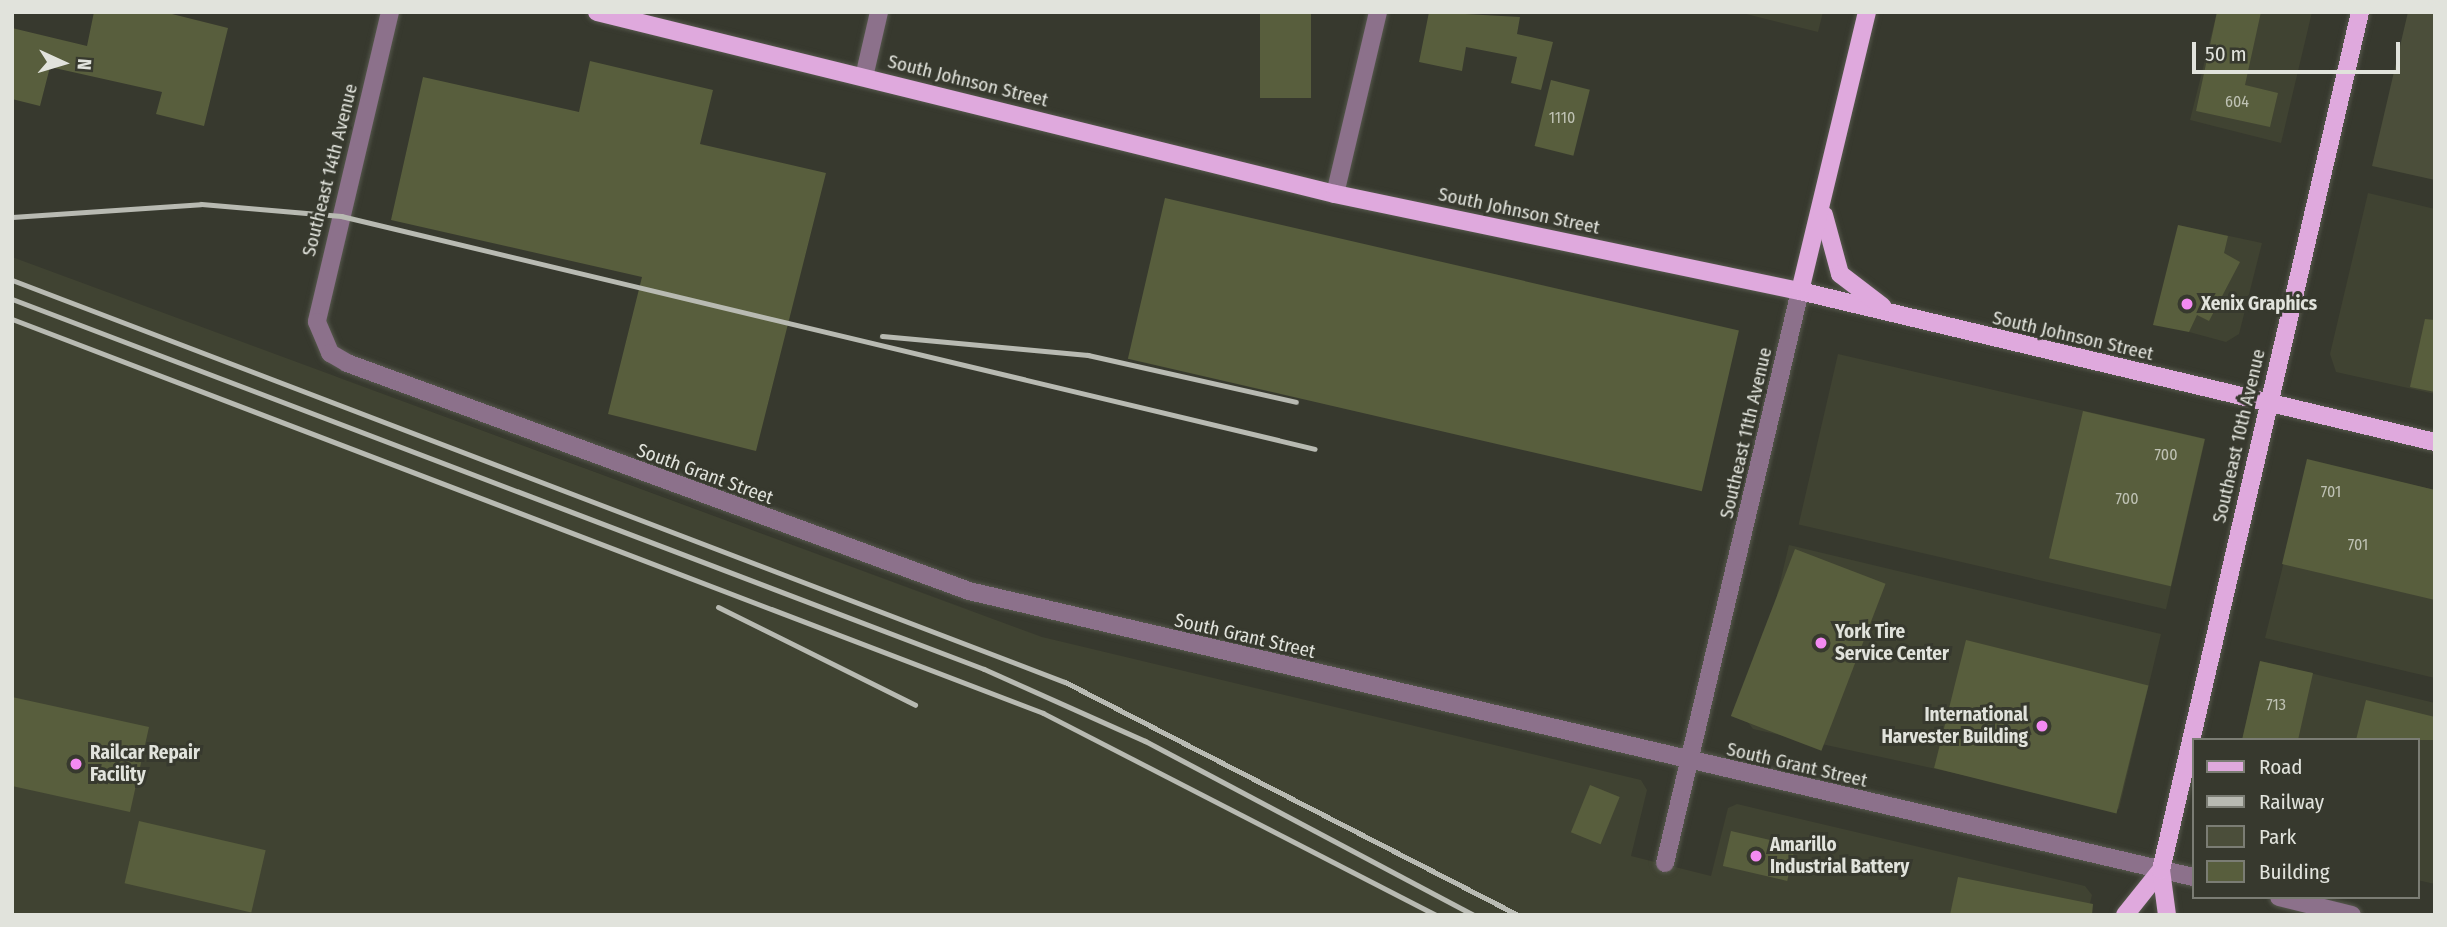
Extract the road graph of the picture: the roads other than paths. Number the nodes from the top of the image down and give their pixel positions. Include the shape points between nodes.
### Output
1 (390, 12) edge
2 (597, 12) edge
3 (879, 12) edge
4 (1378, 12) edge
5 (1867, 12) edge
6 (2360, 12) edge
7 (864, 77) junction
8 (1829, 168) junction
9 (1335, 194) junction
10 (1800, 292) junction
11 (1908, 318) junction
12 (320, 338) joint
13 (2267, 403) junction
14 (2435, 442) edge
15 (1690, 761) junction
16 (1665, 863) dead end
17 (2161, 870) junction
18 (2192, 877) edge
19 (2287, 899) edge
20 (2125, 915) edge
21 (2167, 915) edge
22 (2353, 915) edge

1 - 12 street, Southeast 14th Avenue via 320,303
2 - 7 main road, South Johnson Street
3 - 7 street
4 - 9 street
5 - 8 main road, Southeast 11th Avenue
6 - 13 main road, Southeast 10th Avenue
7 - 9 main road, South Johnson Street
8 - 10 main road, Southeast 11th Avenue
8 - 11 main road via 1824,228 1840,274 1854,290
9 - 10 main road, South Johnson Street
10 - 11 main road, South Johnson Street
10 - 15 street, Southeast 11th Avenue
11 - 13 main road, South Johnson Street
12 - 15 street, South Grant Street via 347,363 918,576
13 - 14 main road, South Johnson Street
13 - 17 main road, Southeast 10th Avenue
15 - 16 street, Southeast 11th Avenue
15 - 17 street, South Grant Street
17 - 18 street, South Grant Street
17 - 20 main road, Southeast 10th Avenue
17 - 21 main road, Southeast 10th Avenue
19 - 22 street

